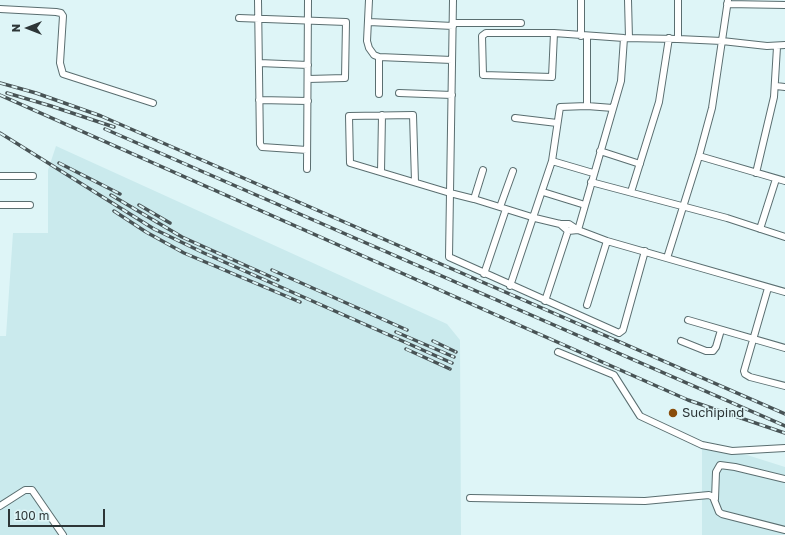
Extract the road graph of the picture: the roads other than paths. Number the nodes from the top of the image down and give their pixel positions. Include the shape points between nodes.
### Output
1 (258, 0) edge
2 (308, 0) edge
3 (369, 0) edge
4 (453, 0) edge
5 (581, 0) edge
6 (628, 0) edge
7 (678, 0) edge
8 (727, 2) edge
9 (785, 5) edge
10 (0, 9) edge
11 (239, 18) dead end
12 (258, 18) junction
13 (308, 20) junction
14 (369, 22) junction
15 (521, 23) dead end
16 (453, 24) junction
17 (554, 33) junction
18 (584, 36) junction
19 (627, 38) junction
20 (668, 38) junction
21 (678, 38) junction
22 (722, 41) junction
23 (785, 45) edge
24 (777, 47) junction
25 (379, 57) junction
26 (452, 60) junction
27 (259, 63) junction
28 (308, 65) junction
29 (308, 79) junction
30 (776, 86) junction
31 (785, 87) edge
32 (399, 93) dead end
33 (379, 94) dead end
34 (452, 95) junction
35 (259, 100) junction
36 (308, 101) junction
37 (153, 104) dead end
38 (587, 106) junction
39 (613, 108) junction
40 (382, 115) junction
41 (515, 118) dead end
42 (557, 124) junction
43 (307, 150) junction
44 (600, 151) junction
45 (699, 156) junction
46 (552, 161) junction
47 (640, 164) junction
48 (307, 169) dead end
49 (483, 170) dead end
50 (513, 171) dead end
51 (381, 172) junction
52 (593, 173) junction
53 (756, 173) junction
54 (0, 176) edge
55 (33, 176) dead end
56 (776, 179) junction
57 (785, 181) edge
58 (415, 182) junction
59 (591, 182) junction
60 (543, 192) junction
61 (632, 192) junction
62 (450, 193) junction
63 (474, 199) junction
64 (0, 205) edge
65 (30, 205) dead end
66 (585, 205) junction
67 (684, 206) junction
68 (503, 208) junction
69 (534, 218) junction
70 (560, 224) junction
71 (760, 229) junction
72 (578, 230) junction
73 (568, 231) junction
74 (785, 237) edge
75 (607, 241) junction
76 (645, 251) junction
77 (667, 258) junction
78 (484, 274) junction
79 (510, 286) junction
80 (768, 288) junction
81 (785, 292) edge
82 (545, 301) junction
83 (587, 305) dead end
84 (688, 320) dead end
85 (721, 330) junction
86 (752, 339) junction
87 (681, 341) dead end
88 (785, 348) edge
89 (558, 352) dead end
90 (785, 386) edge
91 (785, 448) edge
92 (785, 478) edge
93 (470, 498) dead end
94 (715, 499) junction
95 (0, 506) edge
96 (785, 530) edge
97 (63, 535) edge

1 - 12 street
2 - 13 street
3 - 14 street
4 - 16 street
5 - 18 street
6 - 19 street
7 - 21 street
8 - 9 street
8 - 22 street
10 - 37 street via 61,13 63,16 60,63 63,74
11 - 12 street
12 - 13 street
12 - 27 street
13 - 28 street
13 - 29 street via 346,22 346,77
14 - 16 street
14 - 25 street via 369,48
15 - 16 street
16 - 26 street
17 - 17 street via 552,77 483,75 484,34
17 - 18 street
18 - 19 street
18 - 38 street
19 - 20 street
19 - 39 street via 621,81
20 - 21 street
20 - 47 street via 659,102
21 - 22 street
22 - 24 street
22 - 45 street via 712,108
23 - 24 street
24 - 30 street
25 - 26 street
25 - 33 street
26 - 34 street
27 - 28 street
27 - 35 street
28 - 29 street
29 - 36 street
30 - 31 street
30 - 53 street
32 - 34 street
34 - 62 street
35 - 36 street
35 - 43 street via 261,146
36 - 43 street
38 - 39 street
38 - 42 street via 560,107
39 - 44 street
40 - 51 street
40 - 51 street via 349,117 350,162
40 - 58 street via 414,116
41 - 42 street
42 - 46 street
43 - 48 street
44 - 47 street
44 - 52 street
45 - 53 street
45 - 67 street
46 - 52 street
46 - 60 street
47 - 61 street
49 - 63 street
50 - 68 street
51 - 58 street
52 - 59 street
53 - 56 street
54 - 55 street
56 - 57 street
56 - 71 street
58 - 62 street
59 - 61 street
59 - 66 street
60 - 66 street
60 - 69 street
61 - 67 street
62 - 63 street
62 - 78 street via 449,257
63 - 68 street
64 - 65 street
66 - 72 street
67 - 71 street
67 - 77 street
68 - 69 street
68 - 78 street
69 - 70 street
69 - 79 street
70 - 72 street via 569,224
70 - 73 street
71 - 74 street
72 - 73 street
72 - 75 street
73 - 82 street
75 - 76 street
75 - 83 street
76 - 77 street
76 - 82 street via 621,332
77 - 80 street
78 - 79 street
79 - 82 street
80 - 81 street
80 - 86 street
84 - 85 street
85 - 86 street
85 - 87 street via 713,351 706,351
86 - 88 street
86 - 90 street via 744,368 745,374
89 - 91 street via 614,375 640,416 697,443 732,450
92 - 94 street via 720,465 717,468
93 - 94 street via 649,501 709,495
94 - 96 street via 722,514
95 - 97 street via 25,490 32,490

